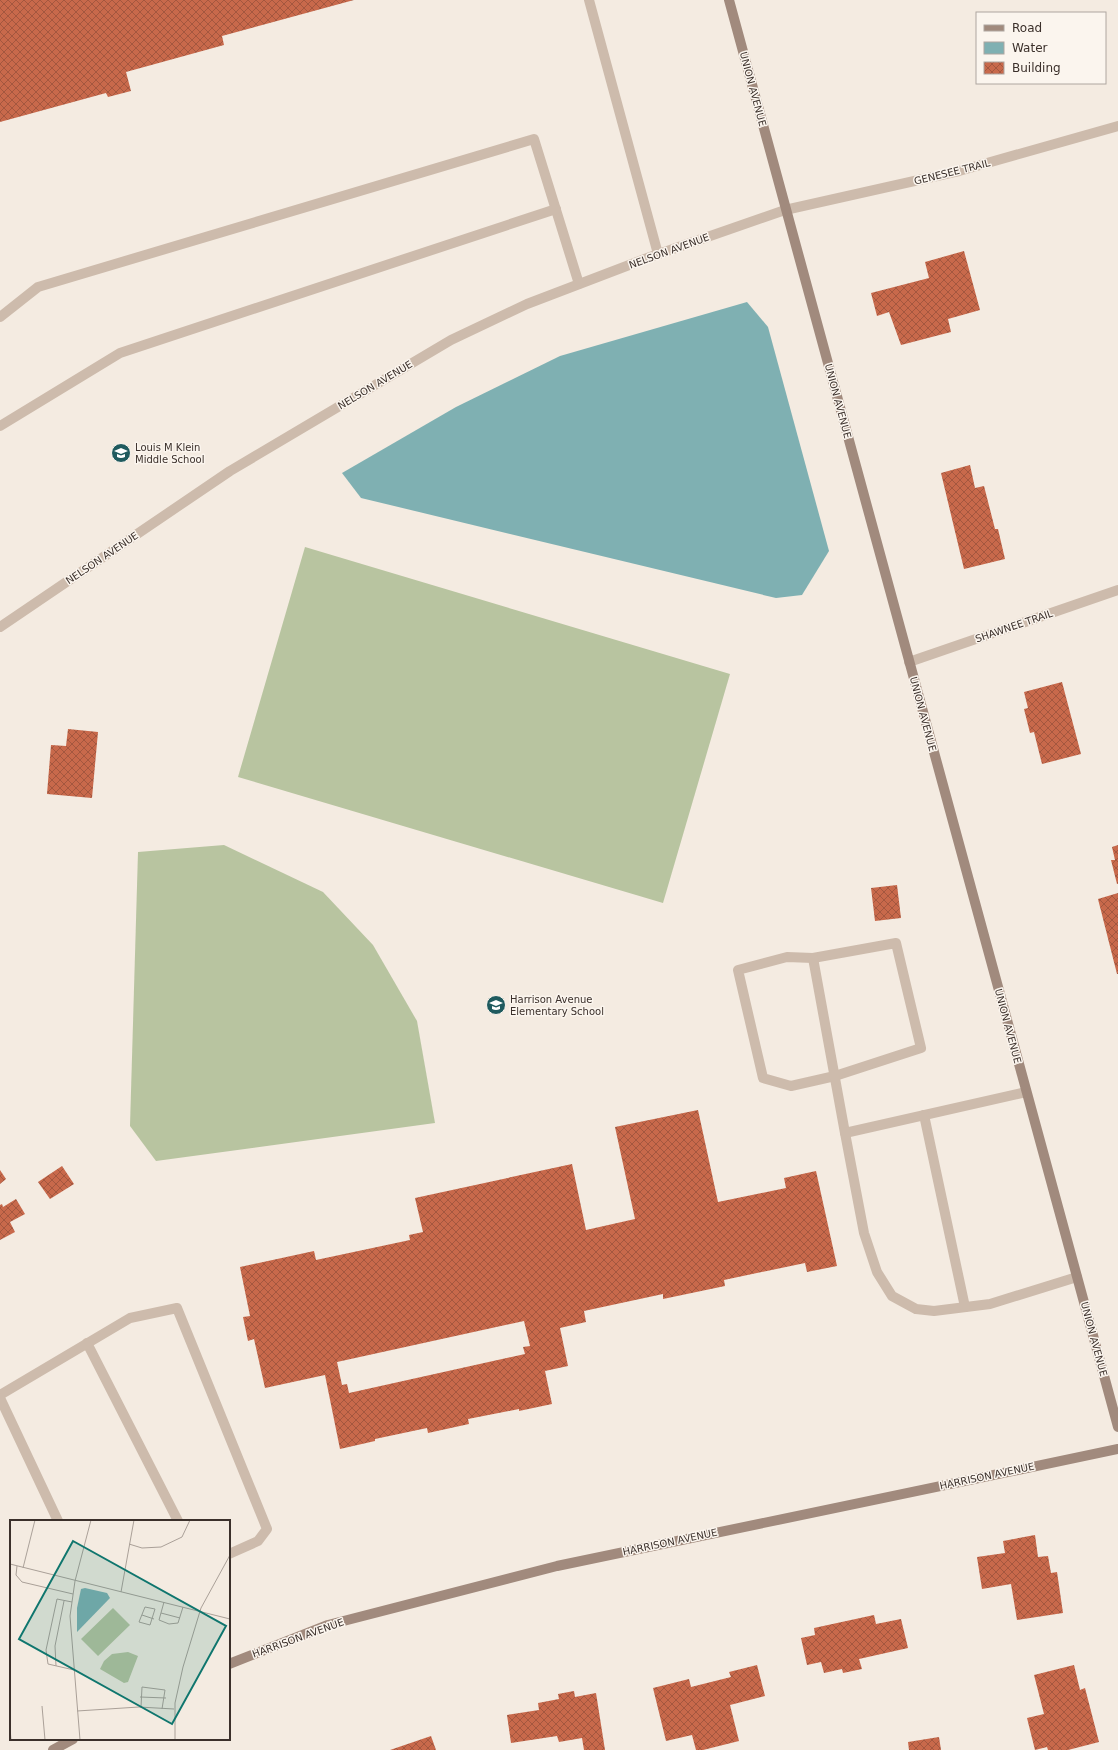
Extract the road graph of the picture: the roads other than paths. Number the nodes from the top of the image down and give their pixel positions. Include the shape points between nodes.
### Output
1 (589, 0) edge
2 (729, 0) edge
3 (1118, 126) edge
4 (556, 209) junction
5 (785, 210) junction
6 (658, 254) junction
7 (579, 284) junction
8 (0, 317) edge
9 (0, 426) edge
10 (1118, 590) edge
11 (0, 627) edge
12 (909, 662) junction
13 (814, 958) junction
14 (835, 1076) junction
15 (1026, 1092) junction
16 (924, 1115) junction
17 (845, 1133) junction
18 (1077, 1277) junction
19 (965, 1307) junction
20 (87, 1344) junction
21 (0, 1396) edge
22 (1118, 1427) edge
23 (1118, 1449) edge
24 (58, 1520) edge
25 (177, 1520) edge
26 (230, 1554) edge
27 (230, 1664) edge
28 (71, 1740) edge
29 (53, 1750) edge

1 - 6 street
2 - 5 street, UNION AVENUE
3 - 5 street, GENESEE TRAIL via 959,171
4 - 7 street
4 - 8 street via 534,139 38,287
4 - 9 street via 120,353
5 - 6 street, NELSON AVENUE
5 - 12 street, UNION AVENUE
6 - 7 street, NELSON AVENUE
7 - 11 street, NELSON AVENUE via 527,304 451,340 230,471
10 - 12 street, SHAWNEE TRAIL
12 - 15 street, UNION AVENUE
13 - 14 street
13 - 14 street via 787,957 738,970 763,1078 791,1086
13 - 14 street via 896,943 921,1048
14 - 17 street
15 - 16 street
15 - 18 street, UNION AVENUE
16 - 17 street
16 - 19 street
17 - 19 street via 864,1234 877,1272 892,1296 916,1309 934,1311
18 - 19 street via 990,1304
18 - 22 street, UNION AVENUE
20 - 21 street
20 - 25 street
20 - 26 street via 130,1318 177,1308 267,1529 258,1541
21 - 24 street
23 - 27 street, HARRISON AVENUE via 557,1566 328,1625
28 - 29 street

